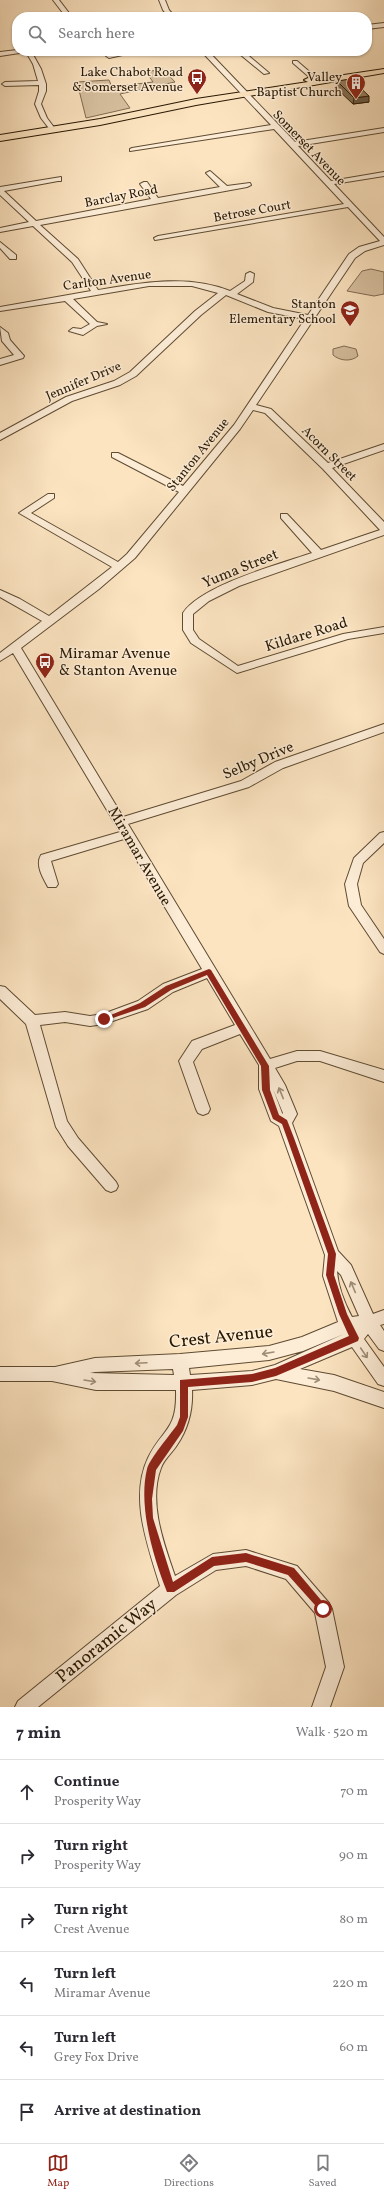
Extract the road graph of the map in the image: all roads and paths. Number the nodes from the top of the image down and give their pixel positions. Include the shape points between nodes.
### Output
1 (56, 0) edge
2 (162, 0) edge
3 (65, 12) edge
4 (168, 12) edge
5 (384, 25) edge
6 (372, 26) edge
7 (12, 52) edge
8 (0, 54) edge
9 (31, 56) edge
10 (209, 56) edge
11 (245, 56) edge
12 (295, 62) dead end
13 (384, 72) edge
14 (266, 73) dead end
15 (317, 81) junction
16 (42, 83) junction
17 (5, 84) dead end
18 (242, 93) junction
19 (274, 127) junction
20 (53, 130) junction
21 (384, 130) edge
22 (0, 138) edge
23 (292, 145) junction
24 (132, 150) dead end
25 (210, 172) dead end
26 (384, 174) edge
27 (58, 179) dead end
28 (328, 183) junction
29 (144, 184) dead end
30 (247, 185) dead end
31 (226, 189) junction
32 (0, 190) edge
33 (156, 201) junction
34 (349, 205) junction
35 (35, 224) junction
36 (0, 230) edge
37 (158, 238) dead end
38 (384, 241) edge
39 (0, 244) edge
40 (13, 257) dead end
41 (250, 274) dead end
42 (95, 292) junction
43 (228, 293) junction
44 (66, 297) junction
45 (0, 309) edge
46 (310, 318) junction
47 (0, 329) edge
48 (73, 331) dead end
49 (0, 362) edge
50 (251, 407) junction
51 (0, 437) edge
52 (384, 447) edge
53 (115, 455) dead end
54 (326, 467) junction
55 (185, 491) junction
56 (51, 496) dead end
57 (284, 516) dead end
58 (384, 528) edge
59 (384, 532) edge
60 (318, 553) junction
61 (119, 567) junction
62 (0, 593) edge
63 (49, 621) junction
64 (384, 630) edge
65 (15, 647) junction
66 (0, 658) edge
67 (237, 670) joint
68 (384, 728) edge
69 (124, 828) junction
70 (384, 836) edge
71 (52, 884) dead end
72 (384, 949) edge
73 (209, 972) junction
74 (0, 991) edge
75 (32, 1022) junction
76 (242, 1028) junction
77 (265, 1066) junction
78 (384, 1076) edge
79 (203, 1109) dead end
80 (111, 1186) dead end
81 (332, 1254) junction
82 (384, 1317) edge
83 (370, 1322) junction
84 (351, 1332) junction
85 (384, 1344) edge
86 (180, 1361) junction
87 (276, 1372) junction
88 (0, 1374) edge
89 (52, 1374) junction
90 (384, 1378) edge
91 (183, 1383) junction
92 (384, 1400) edge
93 (170, 1589) junction
94 (24, 1707) edge
95 (321, 1707) edge

1 - 3 street
2 - 4 street
5 - 6 street
7 - 8 street
9 - 16 street
10 - 18 street, Somerset Avenue
11 - 14 street
12 - 15 street
13 - 15 main road
15 - 18 main road via 314,84
16 - 17 street
16 - 20 street via 43,91 38,104
18 - 19 street, Somerset Avenue
18 - 20 main road
19 - 23 street, Somerset Avenue
19 - 24 street
20 - 22 main road
21 - 23 street
23 - 28 street, Somerset Avenue
25 - 31 street
26 - 28 street
27 - 32 street
28 - 34 street, Somerset Avenue
29 - 33 street
30 - 31 street, Barclay Road
31 - 33 street, Barclay Road
32 - 35 street
33 - 35 street, Barclay Road
34 - 37 street, Betrose Court
34 - 38 street, Somerset Avenue
35 - 36 street, Barclay Road
35 - 42 street via 75,261
38 - 46 street, Stanton Avenue via 356,253
39 - 40 street
41 - 43 street, Jennifer Drive via 249,282
42 - 43 street, Carlton Avenue via 149,284 192,284
42 - 44 street, Carlton Avenue
43 - 46 street, Carlton Avenue via 271,310
43 - 51 street, Jennifer Drive via 198,314 133,374 117,383 69,399
44 - 45 street, Carlton Avenue
44 - 48 street via 99,324 83,332
46 - 50 street, Stanton Avenue
47 - 49 street via 6,341 20,356
50 - 54 street, Acorn Street via 268,411
50 - 55 street, Stanton Avenue
52 - 54 street
53 - 55 street
54 - 58 street, Acorn Street
55 - 61 street, Stanton Avenue
56 - 61 street via 24,513
57 - 60 street
59 - 60 street, Yuma Street
60 - 67 street, Yuma Street via 214,591 197,602 188,612 188,630 195,641
61 - 63 street, Stanton Avenue
62 - 63 street
63 - 65 street, Stanton Avenue
64 - 67 street, Kildare Road via 347,636
65 - 66 street, Stanton Avenue
65 - 69 street, Miramar Avenue
68 - 69 street, Selby Drive via 279,765 245,784
69 - 71 street, Selby Drive via 45,858 44,864
69 - 73 street, Miramar Avenue
70 - 72 street via 358,861 351,884 355,906
73 - 75 street via 168,988 143,1005 104,1019 90,1021 65,1017
73 - 76 street, Miramar Avenue
74 - 75 street
75 - 80 street via 61,1123 73,1142
76 - 77 street, Miramar Avenue
76 - 79 street via 197,1045 186,1061
77 - 78 street via 297,1056 320,1056
77 - 81 street, Miramar Avenue via 266,1090 276,1117 285,1122
83 -> 81 street, Miramar Avenue via 346,1270
81 - 84 street, Miramar Avenue via 330,1275
82 - 83 street
83 - 84 street, Crest Avenue
83 - 85 street, Miramar Avenue
84 -> 86 street, Crest Avenue via 269,1353
84 - 87 street, Crest Avenue
84 -> 90 street, Miramar Avenue
86 -> 89 street, Crest Avenue via 95,1365
86 - 91 street
87 - 91 street, Crest Avenue via 252,1378
87 -> 92 street via 334,1383
88 - 89 street, Crest Avenue
89 -> 91 street, Crest Avenue via 96,1382
91 - 93 street via 184,1417 180,1428 152,1468 148,1499 149,1518
93 - 94 street, Panoramic Way
93 - 95 street, Panoramic Way via 212,1562 246,1558 291,1572 323,1609 335,1667

